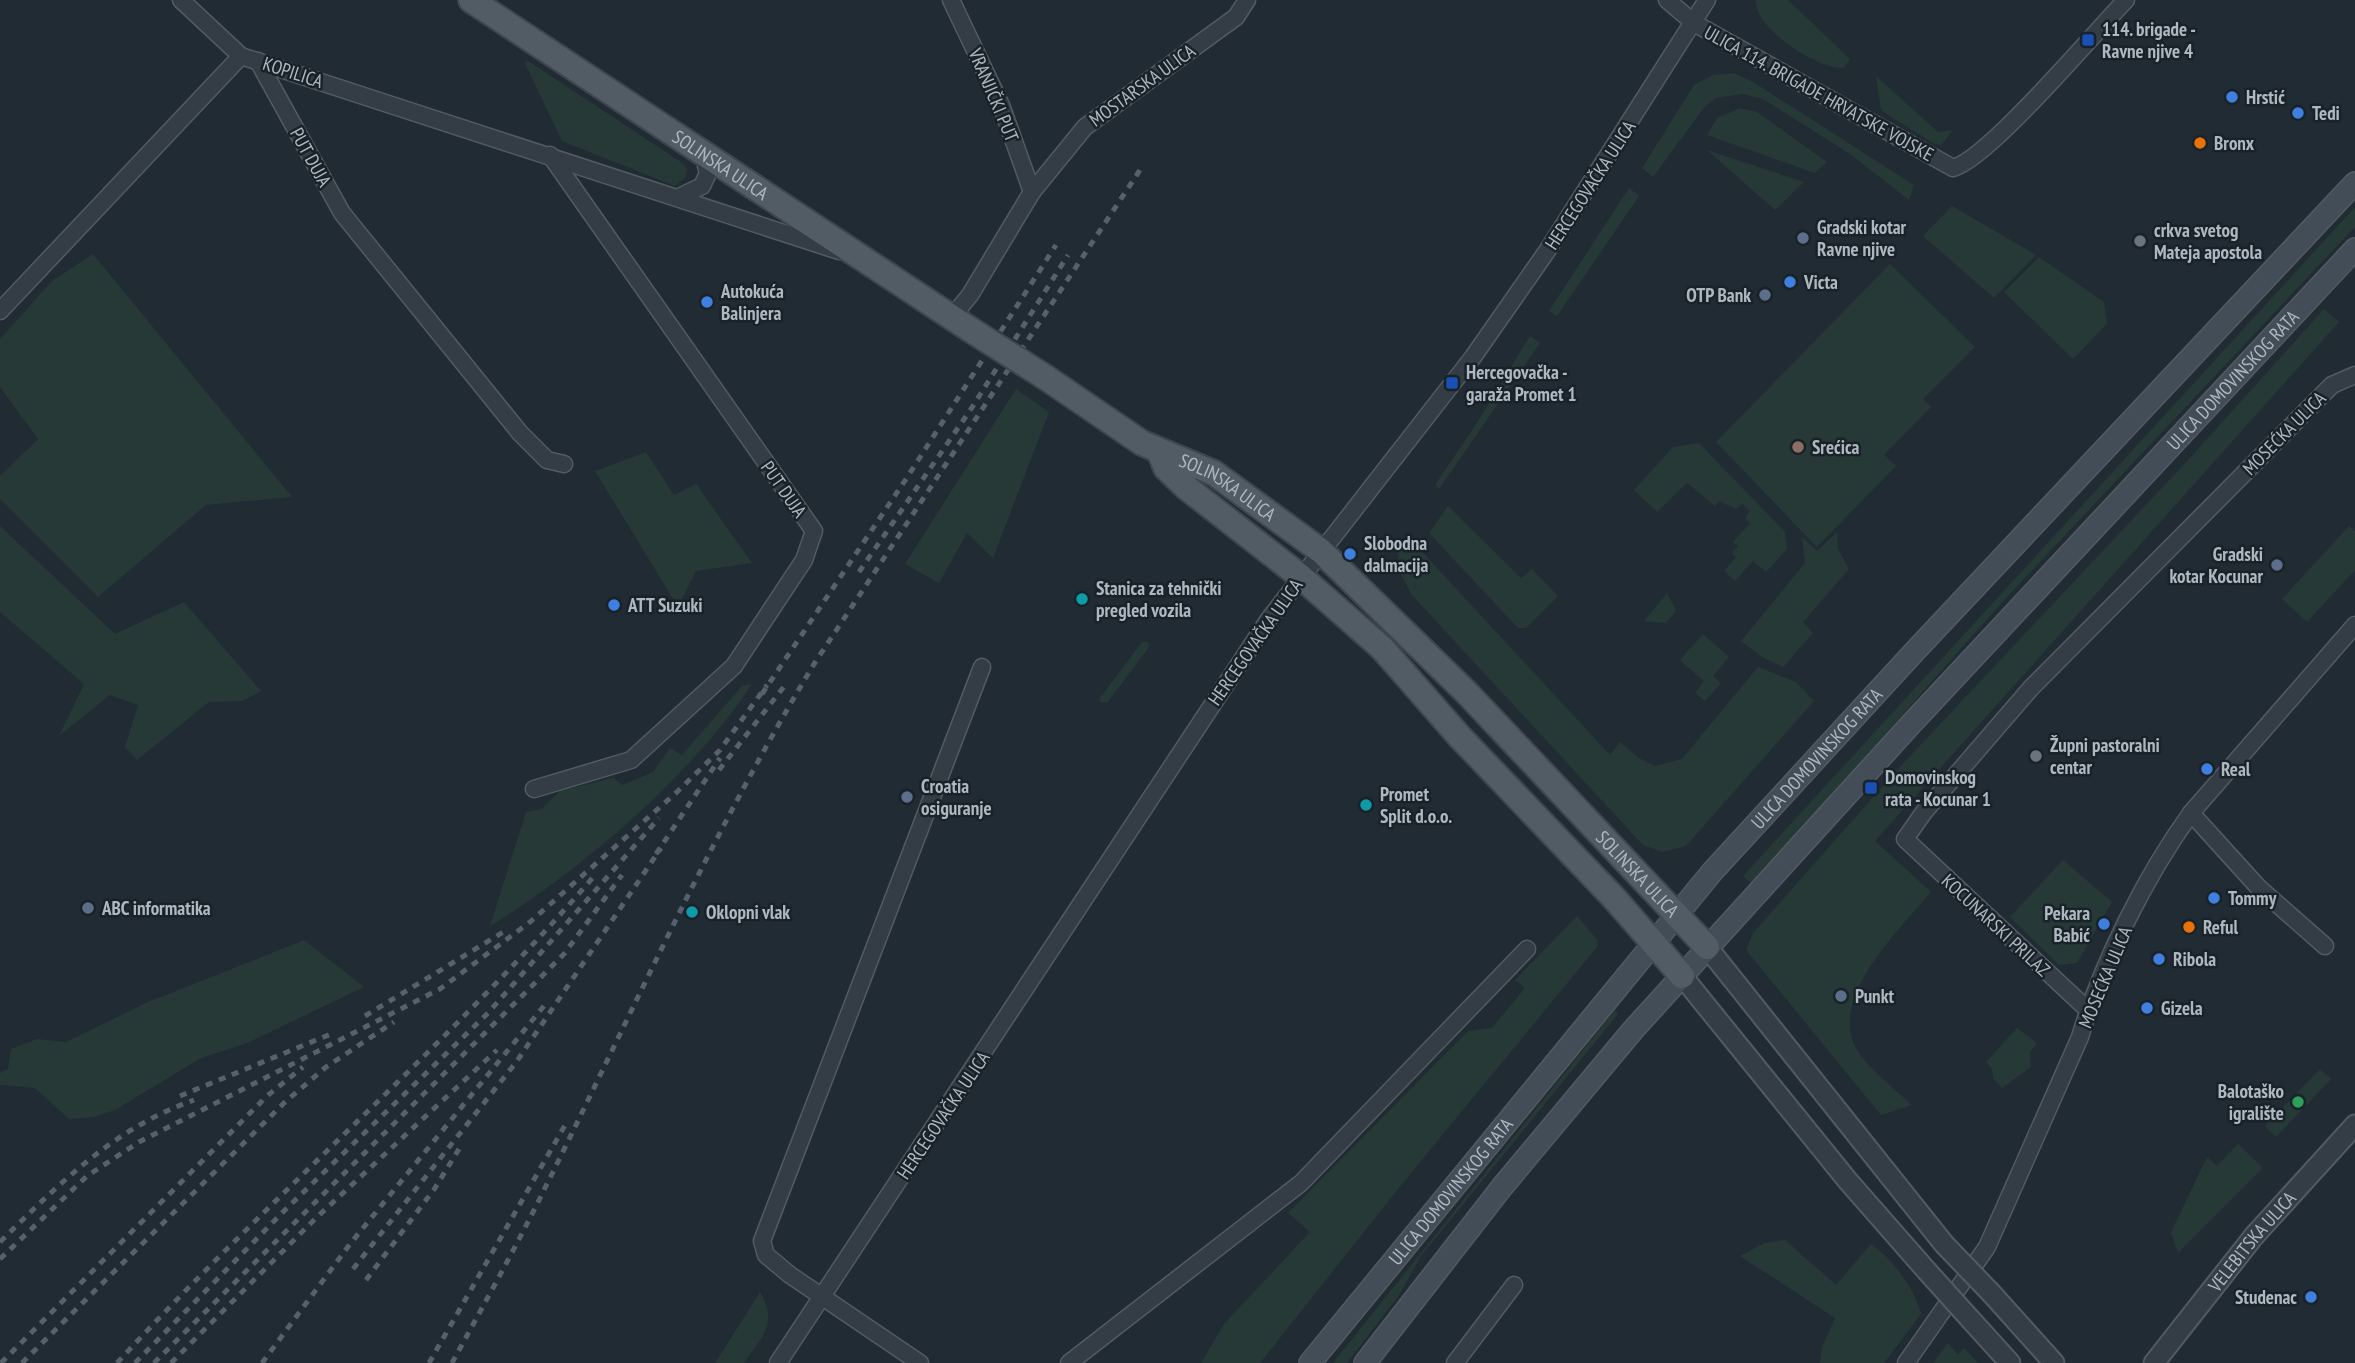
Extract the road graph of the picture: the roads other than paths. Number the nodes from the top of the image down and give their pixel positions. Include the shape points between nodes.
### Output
1 (181, 0) edge
2 (471, 0) edge
3 (951, 0) edge
4 (1247, 0) edge
5 (1667, 0) edge
6 (1707, 0) edge
7 (2126, 0) edge
8 (1694, 23) junction
9 (241, 56) junction
10 (258, 61) junction
11 (702, 150) junction
12 (550, 155) junction
13 (2355, 183) edge
14 (1032, 192) junction
15 (679, 197) junction
16 (2355, 249) edge
17 (868, 261) junction
18 (0, 311) edge
19 (962, 323) junction
20 (2355, 375) edge
21 (1160, 453) junction
22 (564, 464) dead end
23 (1321, 551) junction
24 (1301, 577) junction
25 (2355, 625) edge
26 (982, 667) dead end
27 (534, 789) dead end
28 (2191, 813) junction
29 (1905, 838) joint
30 (1676, 915) junction
31 (1653, 941) junction
32 (2325, 946) dead end
33 (1707, 947) junction
34 (1527, 948) dead end
35 (1682, 976) junction
36 (2088, 1010) junction
37 (2355, 1125) edge
38 (1514, 1284) dead end
39 (821, 1297) junction
40 (778, 1363) edge
41 (920, 1363) edge
42 (1069, 1363) edge
43 (1310, 1363) edge
44 (1364, 1363) edge
45 (1455, 1363) edge
46 (1906, 1363) edge
47 (2010, 1363) edge
48 (2054, 1363) edge
49 (2154, 1363) edge

1 - 9 street
2 - 11 main road, SOLINSKA ULICA
3 - 14 street, VRANJIČKI PUT via 1001,105
4 - 14 street, MOSTARSKA ULICA via 1236,16 1085,127
5 - 8 street
6 - 8 street, HERCEGOVAČKA ULICA
7 - 8 street, ULICA 114. BRIGADE HRVATSKE VOJSKE via 2006,128 1974,158 1953,168
8 - 23 street, HERCEGOVAČKA ULICA via 1473,357
9 - 10 street, KOPILICA
9 - 18 street, KOPILICA
10 - 12 street, KOPILICA
10 - 22 street, PUT DUJA via 342,213 520,433 547,460
11 - 15 street via 708,173 702,186
11 - 17 main road, SOLINSKA ULICA
12 - 15 street, KOPILICA
12 - 27 street, PUT DUJA via 814,531 804,560 734,666 631,760
13 - 30 main road, ULICA DOMOVINSKOG RATA via 1906,661
14 - 19 street, MOSTARSKA ULICA via 970,295
15 - 17 street, KOPILICA
16 - 33 main road, ULICA DOMOVINSKOG RATA
17 - 19 main road, SOLINSKA ULICA
19 - 21 main road, SOLINSKA ULICA, bridge
20 - 29 street, MOSEĆKA ULICA via 2332,385 2031,688
21 - 23 main road, SOLINSKA ULICA via 1214,473
21 - 24 main road, SOLINSKA ULICA via 1166,468 1187,488
23 - 24 street, HERCEGOVAČKA ULICA
23 - 30 main road, SOLINSKA ULICA via 1477,703
24 - 31 main road, SOLINSKA ULICA via 1382,648
24 - 39 street, HERCEGOVAČKA ULICA via 1211,704
25 - 28 street, MOSEĆKA ULICA
26 - 39 street via 762,1241 766,1255
28 - 32 street via 2259,888
28 - 36 street, MOSEĆKA ULICA via 2137,902
29 - 36 street, KOCUNARSKI PRILAZ
30 - 31 main road, ULICA DOMOVINSKOG RATA
30 - 33 main road, SOLINSKA ULICA
31 - 35 main road, SOLINSKA ULICA
31 - 43 main road, ULICA DOMOVINSKOG RATA
33 - 35 main road, ULICA DOMOVINSKOG RATA
33 - 48 street, SOLINSKA ULICA, bridge via 1944,1244
34 - 42 street via 1301,1183
35 - 44 main road, ULICA DOMOVINSKOG RATA via 1511,1176
35 - 47 street, SOLINSKA ULICA, bridge via 1848,1181
36 - 46 street, MOSEĆKA ULICA via 1987,1247
37 - 49 street, VELEBITSKA ULICA via 2254,1236
38 - 45 street
39 - 40 street, HERCEGOVAČKA ULICA
39 - 41 street

